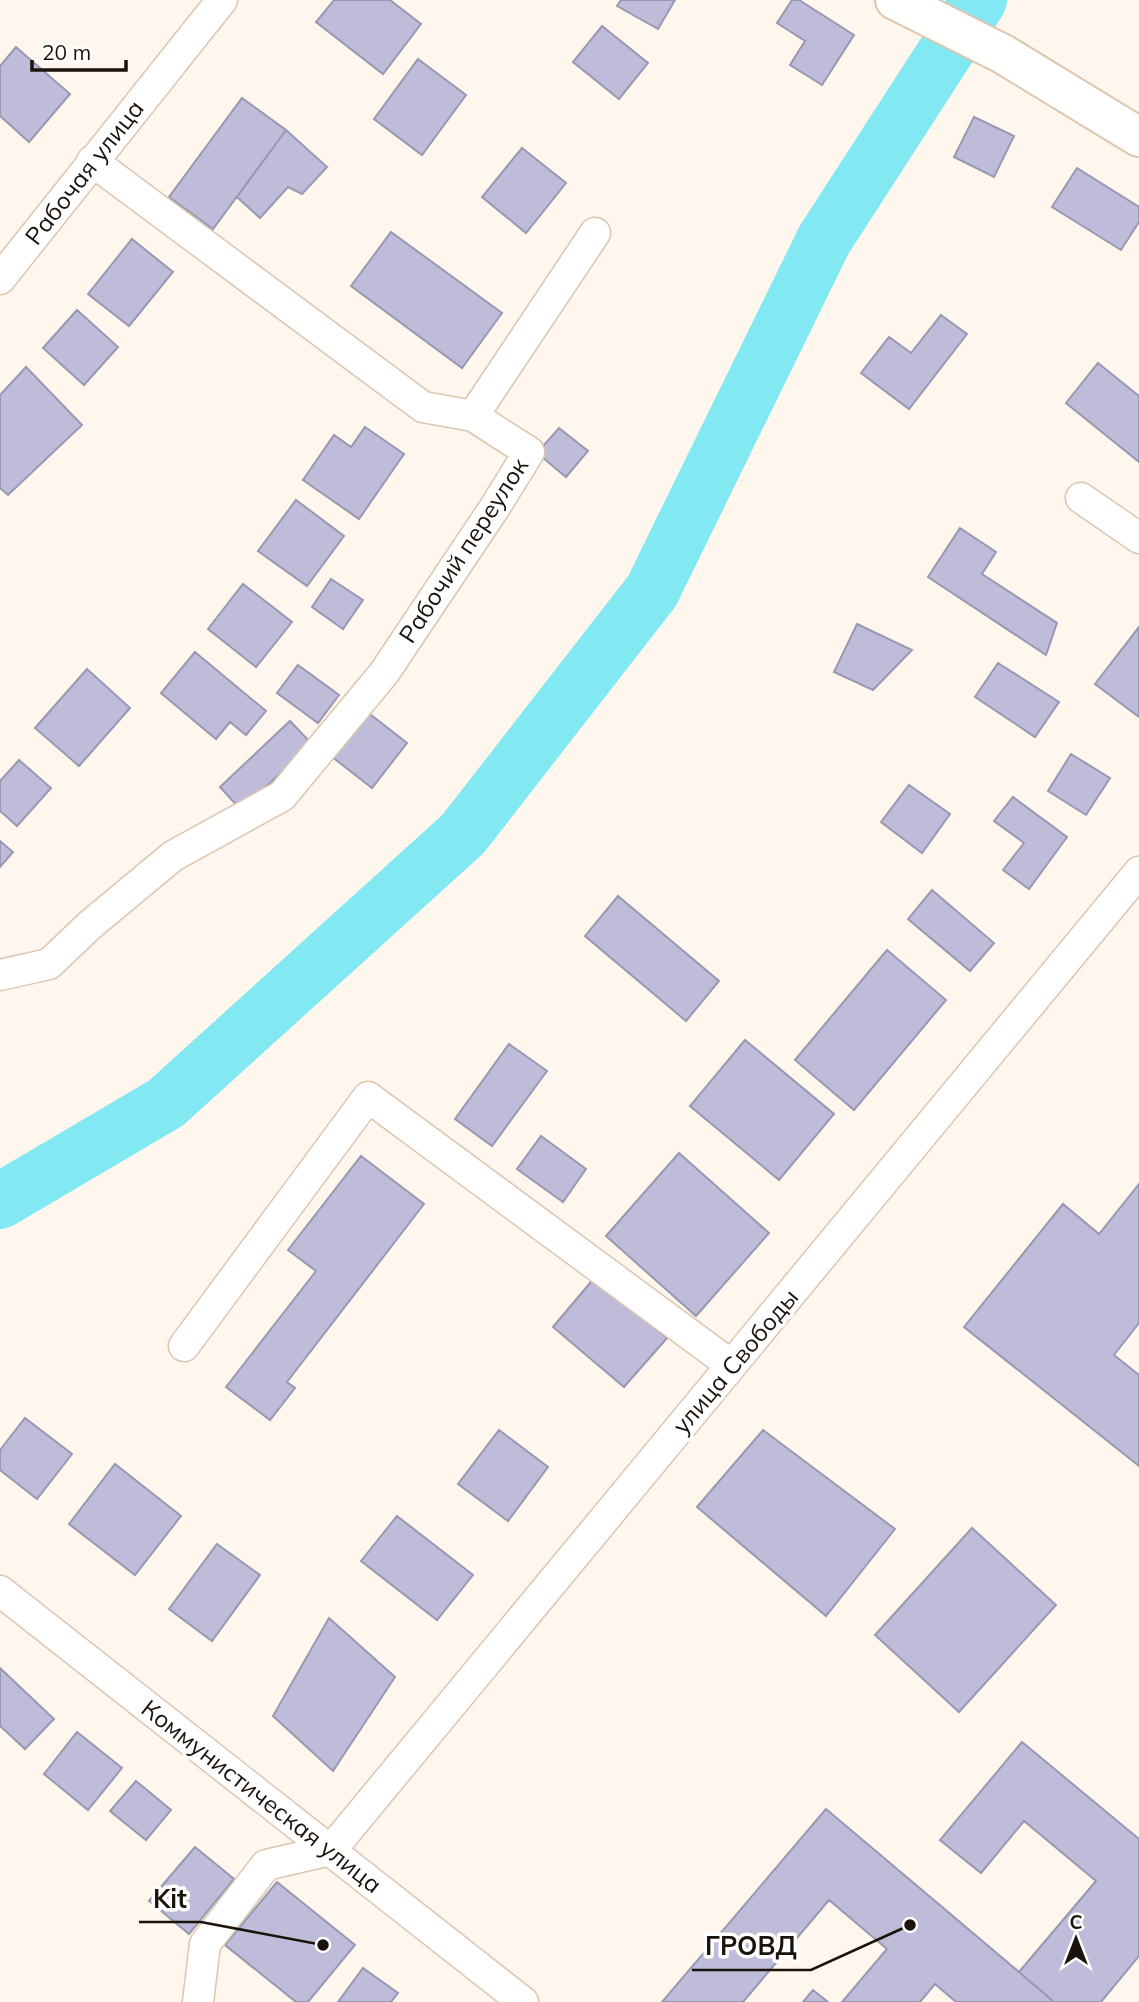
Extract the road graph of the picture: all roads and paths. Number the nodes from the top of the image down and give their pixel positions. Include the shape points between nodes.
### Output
1 (222, 0) edge
2 (902, 3) edge
3 (1139, 137) edge
4 (92, 162) junction
5 (595, 233) dead end
6 (0, 279) edge
7 (473, 416) junction
8 (1081, 498) dead end
9 (1139, 538) edge
10 (1139, 872) edge
11 (0, 975) edge
12 (184, 1346) dead end
13 (731, 1365) junction
14 (0, 1591) edge
15 (331, 1850) junction
16 (198, 2002) edge
17 (523, 2002) edge

1 - 4 street, Рабочая улица
2 - 3 main road via 1003,54
4 - 6 street, Рабочая улица
4 - 7 street, Рабочий переулок via 423,407
5 - 7 street
7 - 11 street, Рабочий переулок via 529,452 384,673 282,796 173,856 49,964
8 - 9 street
10 - 13 street, улица Свободы
12 - 13 street via 368,1097
13 - 15 street, улица Свободы
14 - 15 street, Коммунистическая улица
15 - 16 street via 266,1865 205,1944
15 - 17 street, Коммунистическая улица

